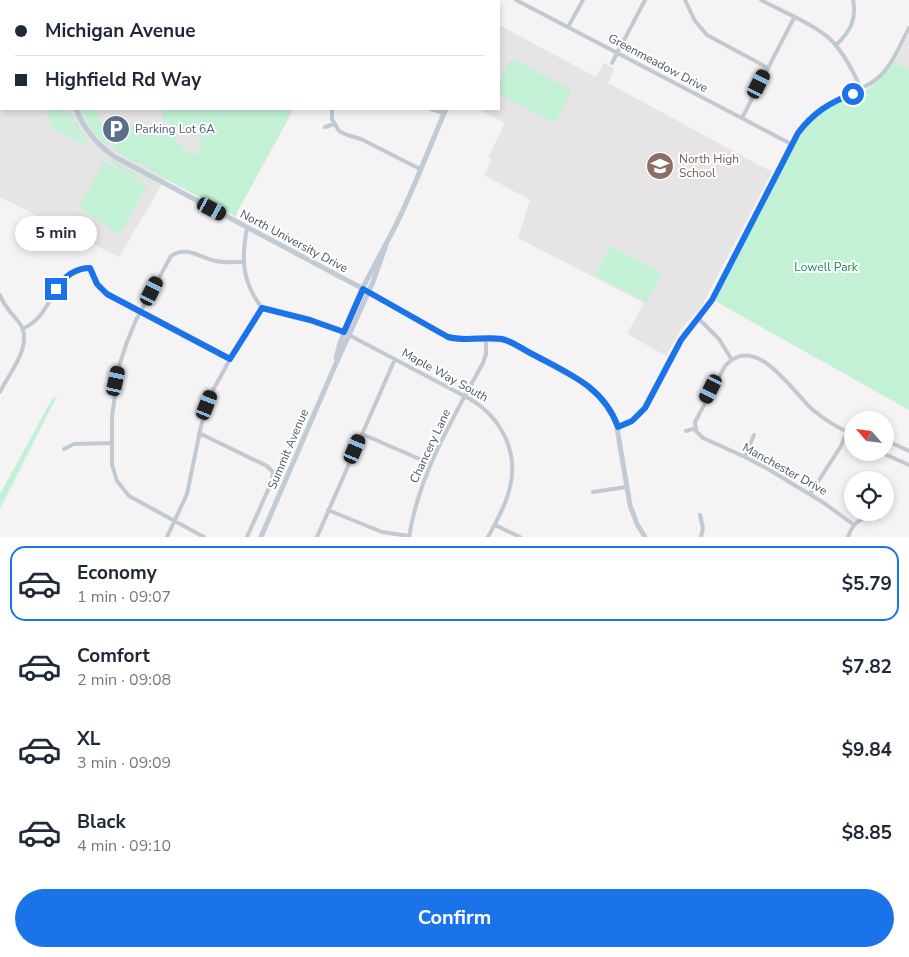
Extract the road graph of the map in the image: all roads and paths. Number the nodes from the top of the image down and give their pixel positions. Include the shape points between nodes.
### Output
1 (516, 0) edge
2 (582, 0) edge
3 (644, 0) edge
4 (685, 0) edge
5 (761, 0) edge
6 (853, 0) edge
7 (794, 18) junction
8 (568, 28) junction
9 (909, 28) edge
10 (836, 45) junction
11 (617, 53) junction
12 (612, 63) dead end
13 (768, 68) junction
14 (861, 90) junction
15 (77, 110) edge
16 (332, 110) edge
17 (445, 111) edge
18 (742, 118) junction
19 (334, 124) junction
20 (325, 127) dead end
21 (791, 144) junction
22 (420, 169) junction
23 (248, 228) junction
24 (387, 242) junction
25 (244, 262) junction
26 (363, 289) junction
27 (369, 292) junction
28 (0, 295) edge
29 (262, 308) junction
30 (141, 312) junction
31 (698, 318) junction
32 (22, 329) junction
33 (347, 334) junction
34 (486, 339) junction
35 (230, 359) junction
36 (395, 359) junction
37 (732, 360) junction
38 (0, 392) edge
39 (465, 396) junction
40 (618, 427) junction
41 (696, 428) junction
42 (844, 430) edge
43 (686, 431) dead end
44 (199, 433) junction
45 (362, 434) junction
46 (754, 436) dead end
47 (844, 438) edge
48 (111, 443) junction
49 (894, 444) edge
50 (64, 449) dead end
51 (909, 451) edge
52 (745, 457) junction
53 (894, 458) edge
54 (431, 464) junction
55 (909, 465) edge
56 (626, 487) junction
57 (593, 492) dead end
58 (810, 494) junction
59 (328, 510) junction
60 (700, 515) dead end
61 (175, 521) junction
62 (859, 521) edge
63 (495, 525) junction
64 (854, 525) junction
65 (167, 537) edge
66 (204, 537) edge
67 (247, 537) edge
68 (261, 537) edge
69 (317, 537) edge
70 (409, 537) edge
71 (488, 537) edge
72 (520, 537) edge
73 (645, 537) edge
74 (701, 537) edge
75 (848, 537) edge

1 - 8 street, Greenmeadow Drive
2 - 8 street
3 - 11 street
4 - 13 street via 695,21 707,35
5 - 7 street
6 - 10 street via 853,23 847,35
7 - 10 street via 822,33
7 - 13 street
8 - 11 street, Greenmeadow Drive
9 - 14 street via 887,67
10 - 14 street
11 - 12 street
11 - 18 street, Greenmeadow Drive
13 - 18 street
14 - 21 street via 818,111
15 - 23 street, North University Drive via 88,132 111,154
16 - 19 street
17 - 22 street, Summit Avenue
18 - 21 street, Greenmeadow Drive
19 - 20 street
19 - 22 street via 347,135
21 - 31 street via 712,300
22 - 24 street, Summit Avenue
23 - 25 street
23 - 26 street, North University Drive
24 - 26 street, Summit Avenue
24 - 27 street, Summit Avenue
25 - 29 street via 250,290
25 - 30 street via 217,261 178,252 166,262
26 - 27 street, North University Drive
26 - 33 street, Summit Avenue
27 - 33 street, Summit Avenue
27 - 34 street, North University Drive via 448,337
28 - 32 street
29 - 33 street, Maple Way South via 310,320
29 - 35 street
30 - 32 street via 107,294 97,284 90,268 86,268 66,276 41,316
30 - 35 street
30 - 48 street via 126,342 119,366
31 - 37 street
31 - 40 street via 681,340 642,412
32 - 38 street via 22,351
33 - 36 street, Maple Way South
33 - 68 street, Summit Avenue
34 - 39 street, Chancery Lane via 485,358
34 - 40 street, North University Drive via 509,342 582,380 606,402
35 - 44 street via 212,392
36 - 39 street, Maple Way South
36 - 45 street
37 - 41 street via 714,384 697,417
37 - 42 street via 751,356 770,366 814,411
39 - 54 street, Chancery Lane
39 - 63 street, Maple Way South via 492,416 503,431 511,452 511,486
40 - 56 street, North University Drive
41 - 43 street
41 - 52 street, Manchester Drive via 703,438
44 - 61 street via 191,479
44 - 67 street via 267,466 273,472
45 - 54 street
45 - 59 street
46 - 52 street
47 - 58 street
48 - 50 street via 74,444
48 - 61 street via 113,470 122,488 136,501
49 - 51 street
52 - 58 street, Manchester Drive
53 - 55 street
54 - 70 street, Chancery Lane via 418,497
56 - 57 street
56 - 73 street, North University Drive via 632,512
58 - 64 street, Manchester Drive
59 - 69 street
59 - 70 street via 382,532
60 - 74 street
61 - 65 street
61 - 66 street
62 - 64 street
63 - 71 street, Maple Way South
63 - 72 street
64 - 75 street

